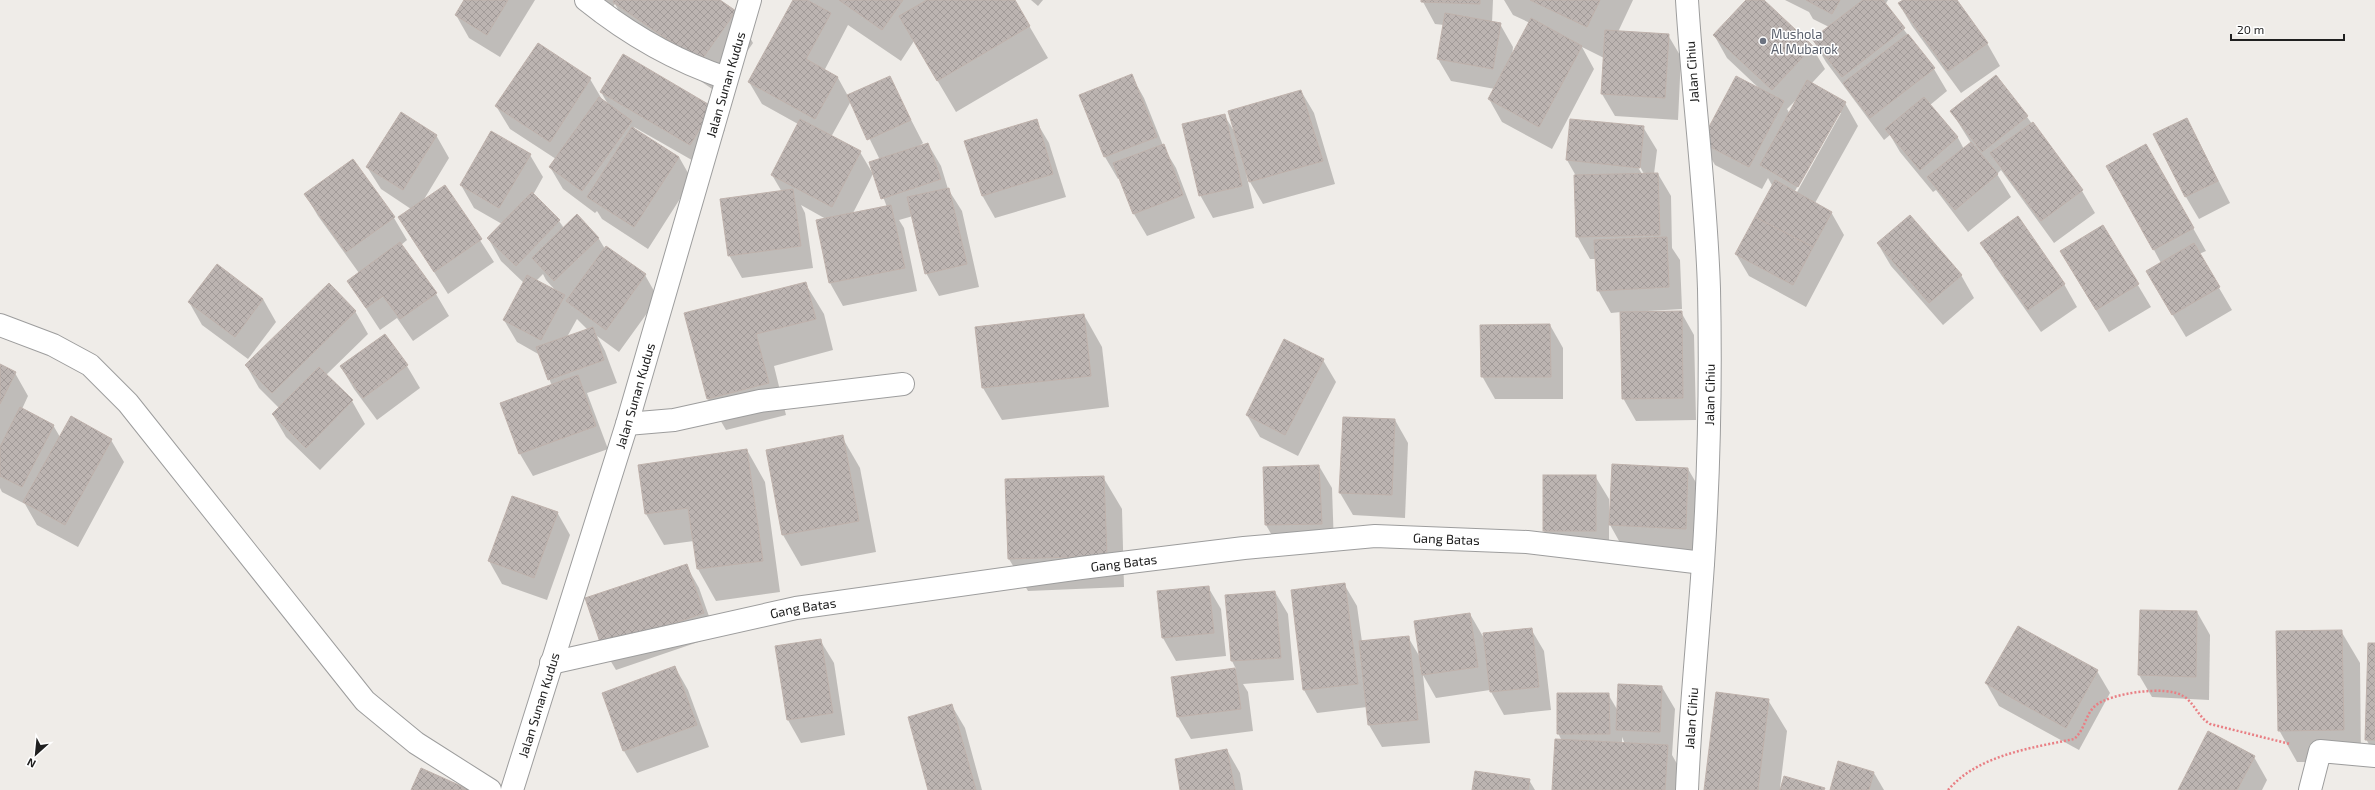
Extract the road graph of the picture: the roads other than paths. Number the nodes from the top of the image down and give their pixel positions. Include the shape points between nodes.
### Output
1 (586, 0) edge
2 (750, 0) edge
3 (1687, 0) edge
4 (726, 78) junction
5 (0, 325) edge
6 (903, 384) dead end
7 (628, 424) junction
8 (1703, 563) junction
9 (551, 663) junction
10 (2375, 756) edge
11 (490, 790) edge
12 (512, 790) edge
13 (1687, 790) edge
14 (2310, 790) edge

1 - 4 street via 673,57 695,68
2 - 4 street, Jalan Sunan Kudus
3 - 8 street, Jalan Cihiu via 1692,81 1700,140 1709,288 1709,386
4 - 7 street, Jalan Sunan Kudus
5 - 11 street via 53,345 90,365 128,403 365,701 416,743
6 - 7 street via 760,401 682,419
7 - 9 street, Jalan Sunan Kudus
8 - 9 street, Gang Batas via 1527,542 1375,536 1244,548 1089,567 796,608
8 - 13 street, Jalan Cihiu via 1691,697
9 - 12 street, Jalan Sunan Kudus
10 - 14 street via 2320,751

